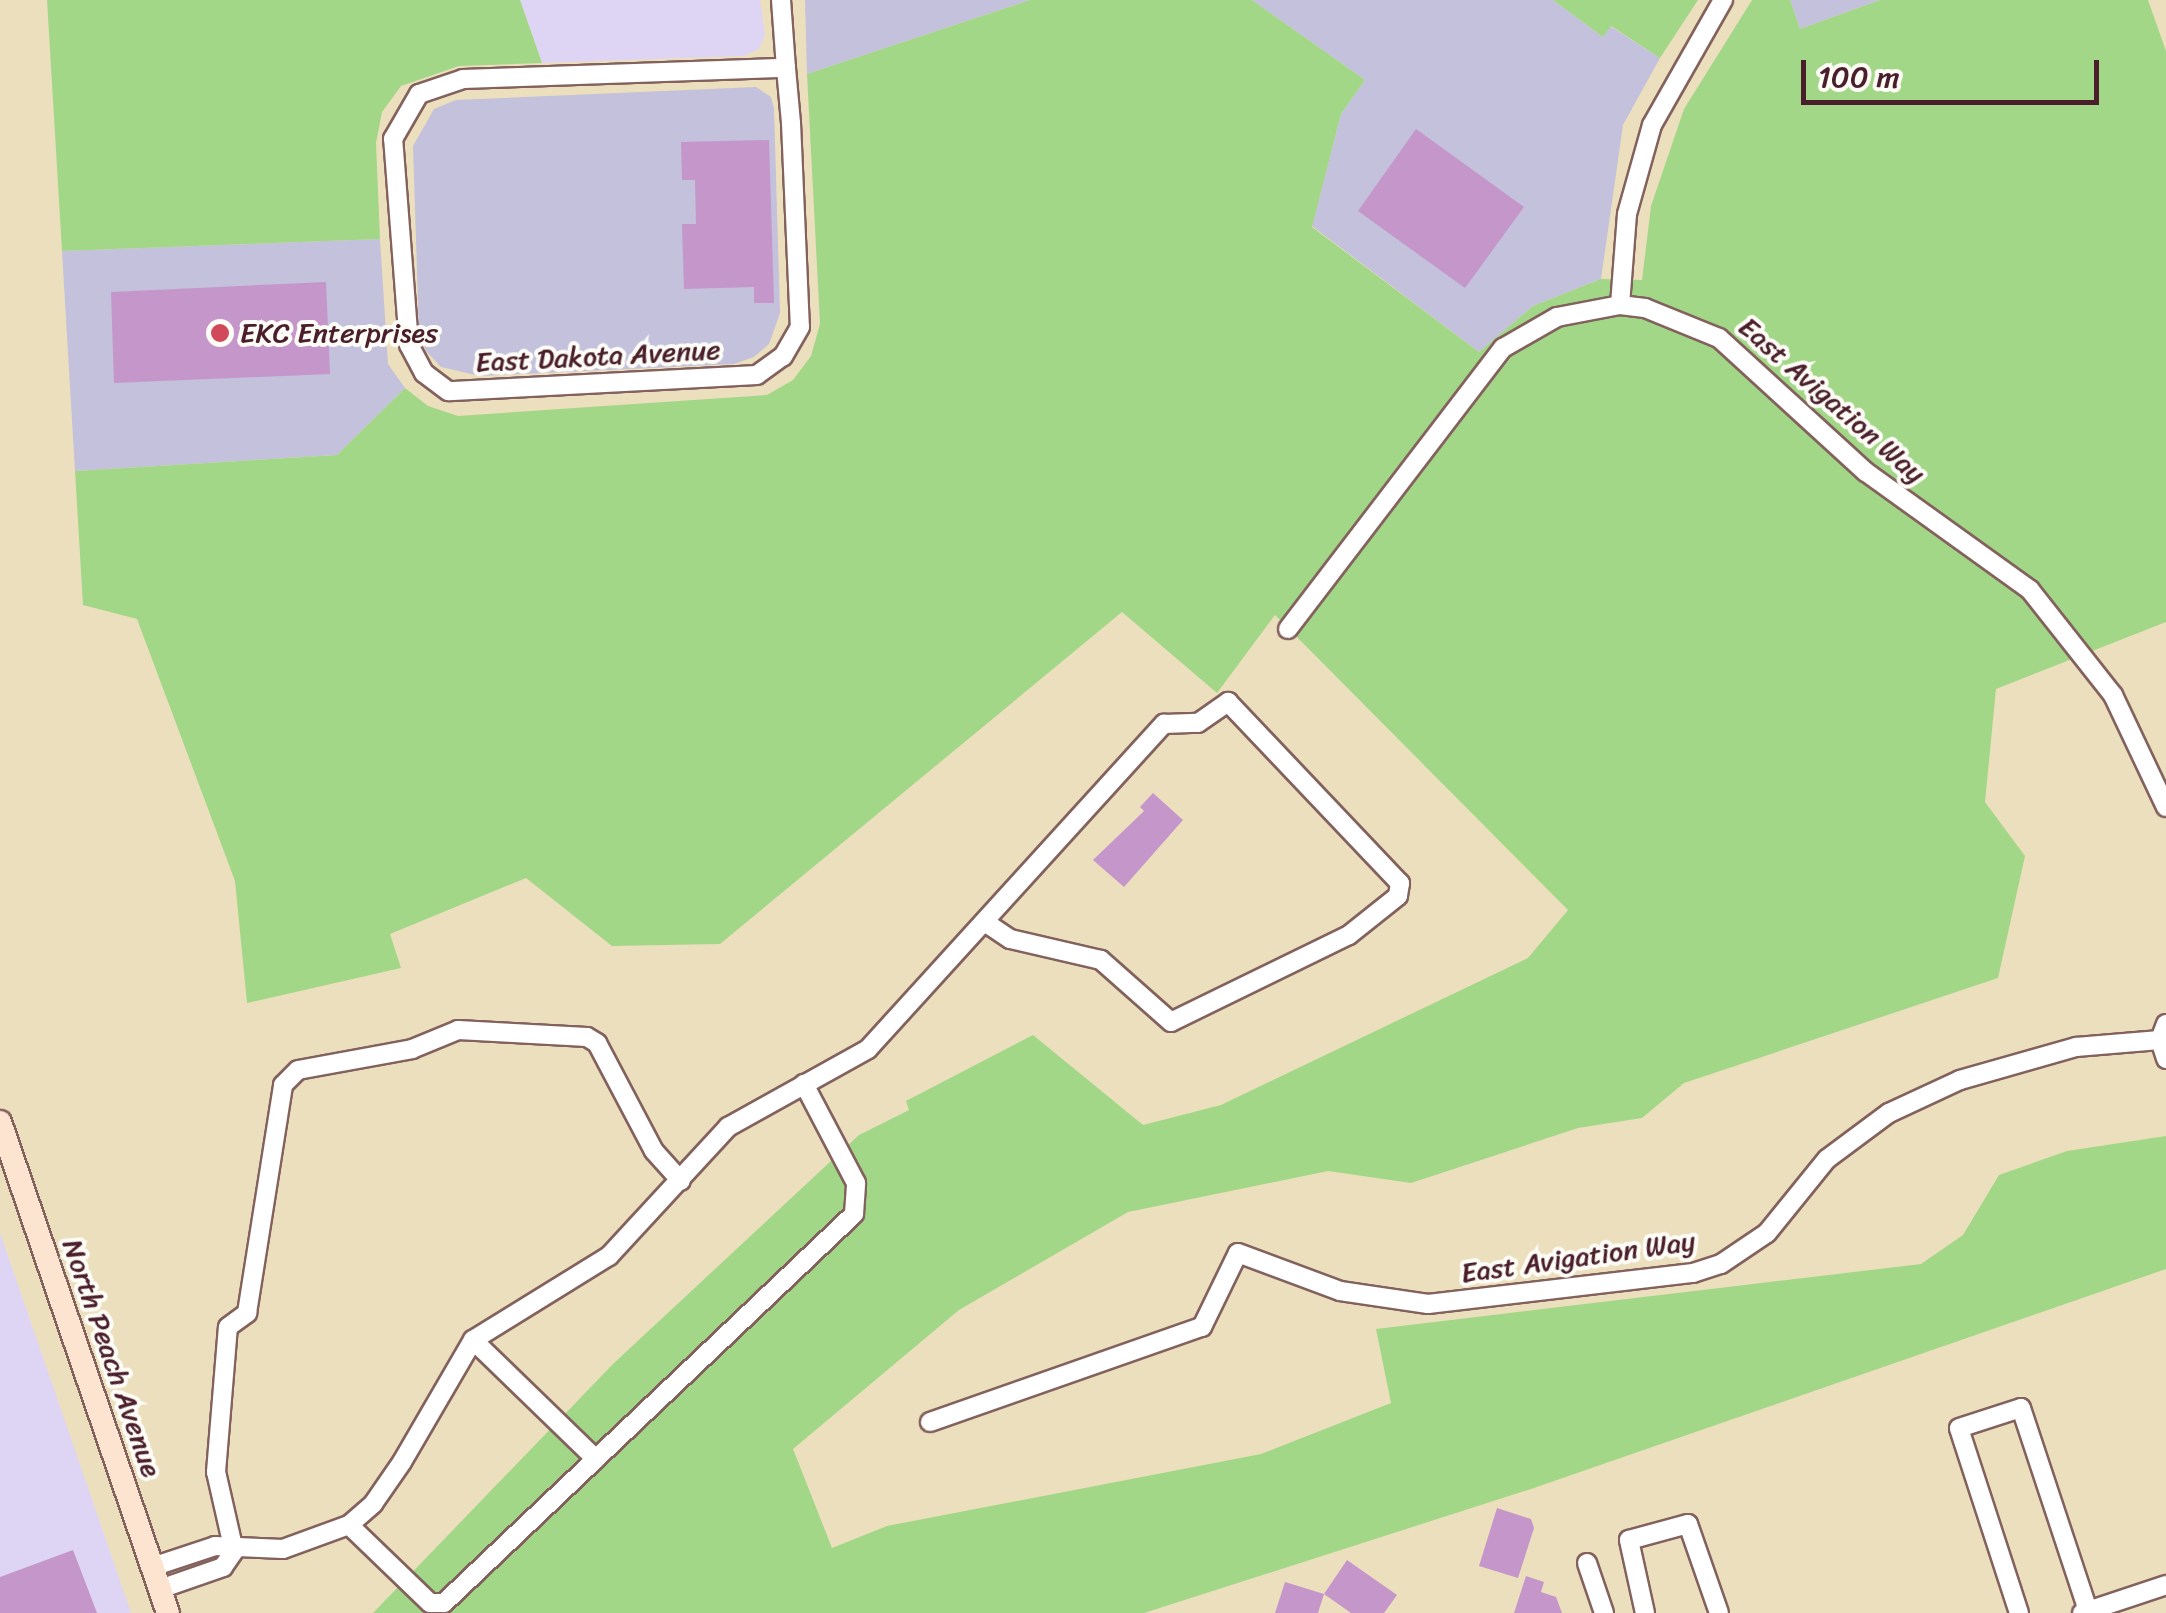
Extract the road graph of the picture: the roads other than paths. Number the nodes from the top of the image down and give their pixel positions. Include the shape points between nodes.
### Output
1 (781, 0) edge
2 (1724, 0) edge
3 (786, 68) junction
4 (1620, 305) junction
5 (1288, 630) dead end
6 (2166, 808) edge
7 (986, 922) junction
8 (2163, 1032) edge
9 (2166, 1059) edge
10 (804, 1084) junction
11 (0, 1122) edge
12 (681, 1181) junction
13 (472, 1340) junction
14 (930, 1422) dead end
15 (596, 1459) junction
16 (349, 1525) junction
17 (234, 1550) junction
18 (1587, 1563) dead end
19 (156, 1578) junction
20 (2166, 1584) edge
21 (2085, 1612) edge
22 (168, 1613) edge
23 (1604, 1613) edge
24 (1645, 1613) edge
25 (1718, 1613) edge
26 (2019, 1613) edge

1 - 3 street, East Dakota Avenue
2 - 4 street via 1652,125 1627,214
3 - 3 street, East Dakota Avenue via 800,327 783,356 757,375 448,391 424,373 409,345 393,139 419,94 463,79
4 - 5 street, East Avigation Way via 1556,317 1503,348
4 - 6 street, East Avigation Way via 1671,314 1719,338 1866,472 2030,590 2113,695
7 - 7 street via 1152,730 1198,723 1228,702 1400,883 1398,896 1349,935 1171,1022 1101,960 1010,938
7 - 10 street via 868,1049
8 - 9 street
8 - 14 street, East Avigation Way via 2076,1047 1960,1080 1889,1113 1827,1158 1767,1233 1733,1258 1692,1273 1428,1304 1340,1292 1238,1252 1202,1327
10 - 12 street via 728,1127
10 - 15 street via 856,1183 854,1214
11 - 19 main road, North Peach Avenue
12 - 13 street via 608,1256
12 - 17 street via 654,1150 597,1044 587,1038 458,1030 412,1049 298,1070 283,1085 247,1313 228,1328 216,1472
13 - 15 street
13 - 16 street via 402,1462
15 - 16 street via 444,1603 430,1603
16 - 17 street via 282,1549
17 - 19 street via 222,1568
18 - 23 street
19 - 22 main road, North Peach Avenue
20 - 21 street
21 - 26 street via 2021,1408 1958,1428
24 - 25 street via 1629,1540 1688,1524

